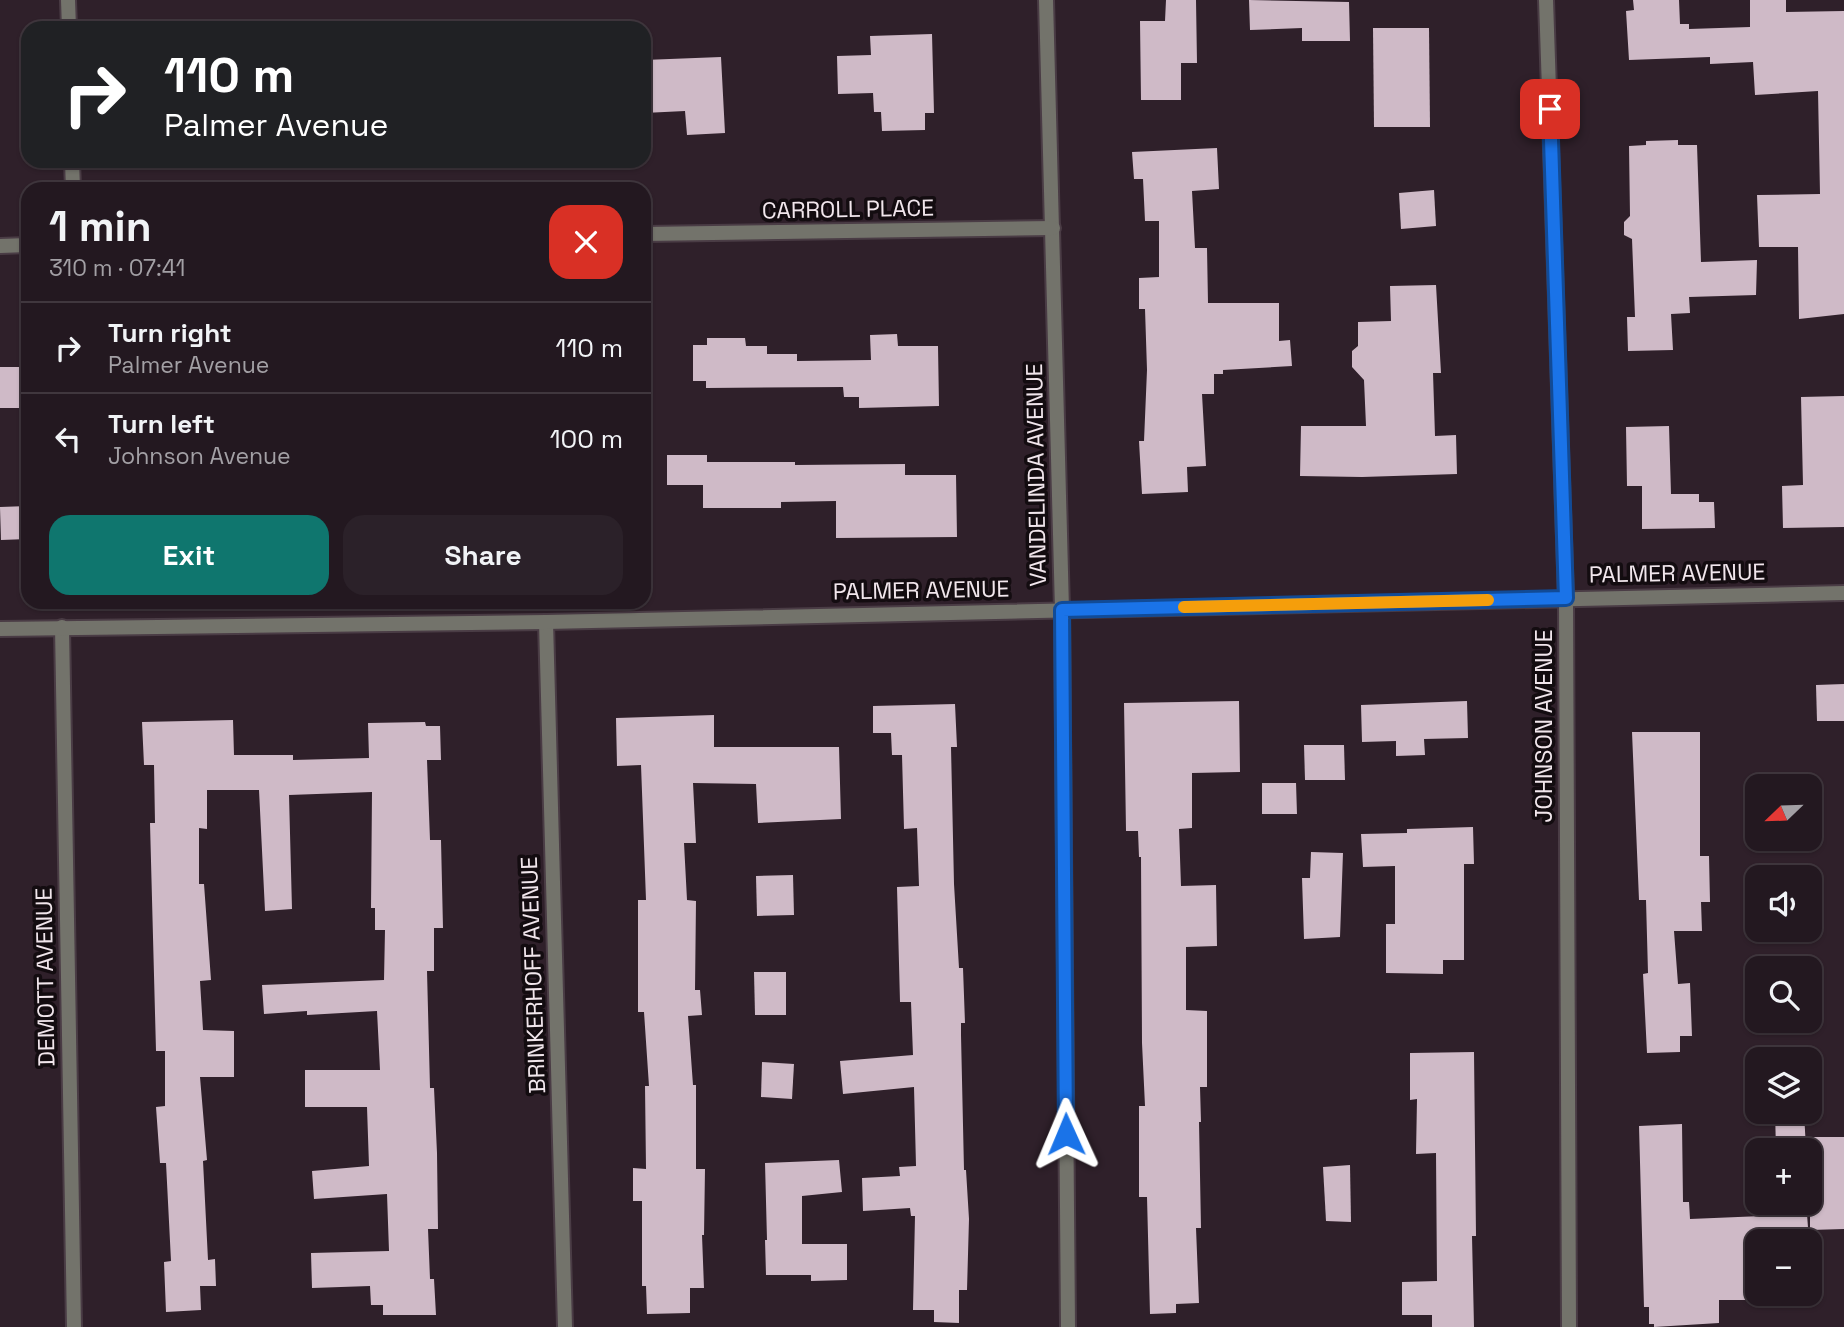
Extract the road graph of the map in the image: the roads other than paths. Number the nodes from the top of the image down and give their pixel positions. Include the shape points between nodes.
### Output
1 (68, 0) edge
2 (1046, 0) edge
3 (1546, 0) edge
4 (69, 21) edge
5 (1052, 228) junction
6 (651, 234) edge
7 (21, 245) edge
8 (0, 246) edge
9 (1844, 593) edge
10 (1566, 598) junction
11 (1062, 610) junction
12 (546, 622) junction
13 (62, 627) junction
14 (0, 629) edge
15 (74, 1327) edge
16 (565, 1327) edge
17 (1068, 1327) edge
18 (1569, 1327) edge

1 - 4 street
2 - 5 street, VANDELINDA AVENUE
3 - 10 street, JOHNSON AVENUE
5 - 6 street, CARROLL PLACE
5 - 11 street, VANDELINDA AVENUE
7 - 8 street
9 - 10 street, PALMER AVENUE
10 - 11 street, PALMER AVENUE
10 - 18 street, JOHNSON AVENUE
11 - 12 street, PALMER AVENUE
11 - 17 street, VANDELINDA AVENUE
12 - 13 street, PALMER AVENUE
12 - 16 street, BRINKERHOFF AVENUE
13 - 14 street, PALMER AVENUE
13 - 15 street, DEMOTT AVENUE

